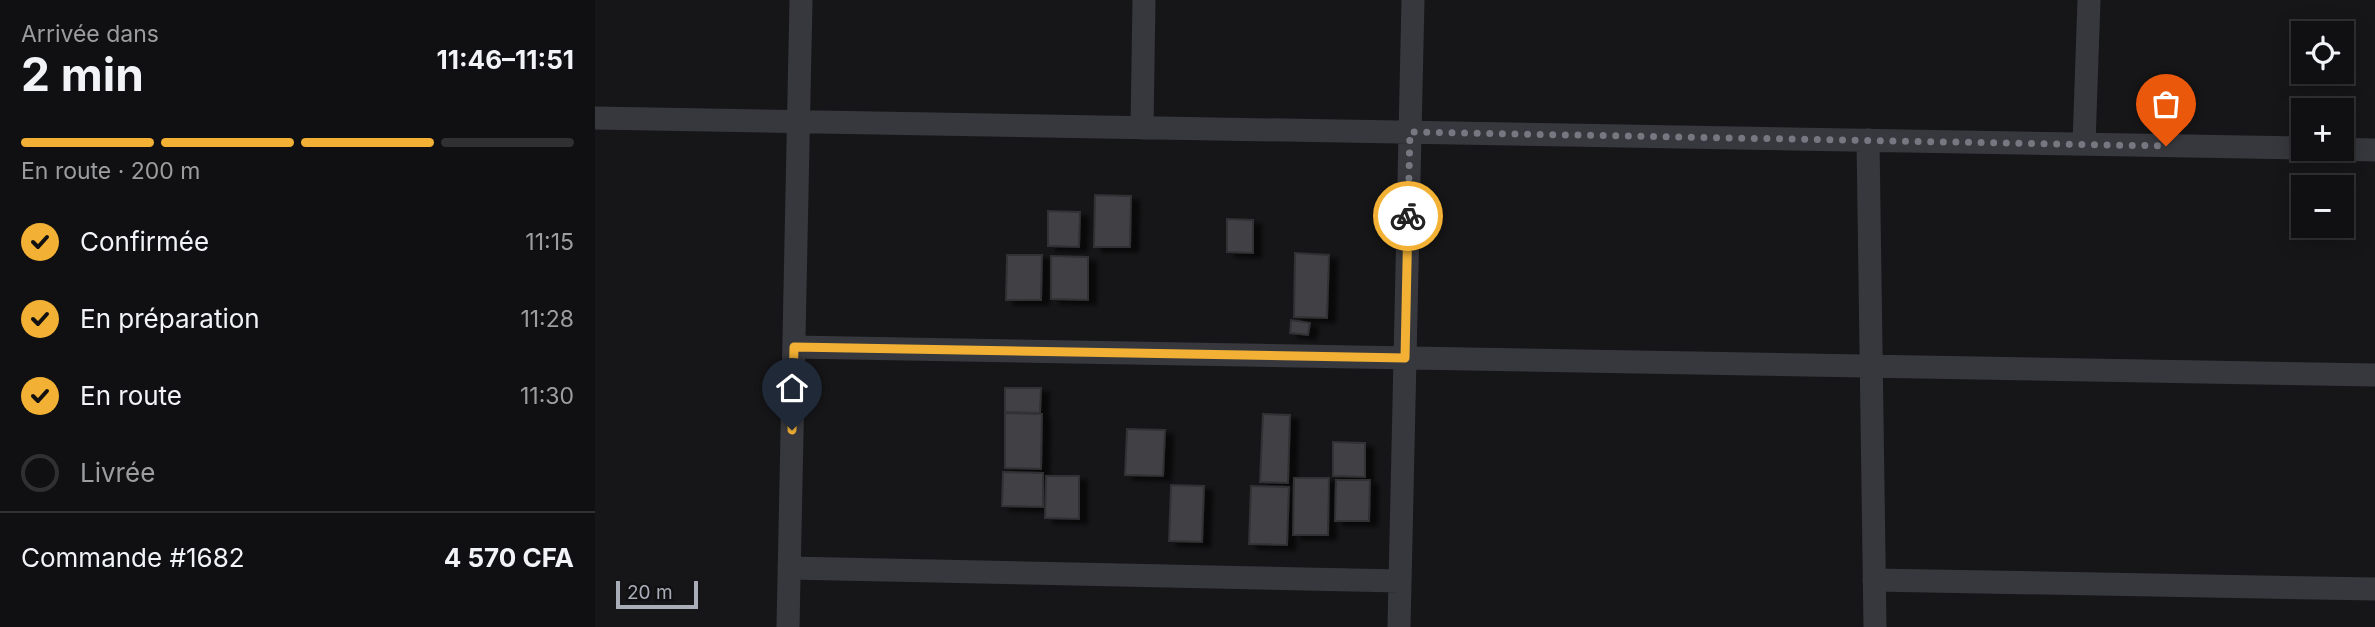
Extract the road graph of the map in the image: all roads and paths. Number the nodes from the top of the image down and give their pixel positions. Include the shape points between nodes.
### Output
1 (801, 0) edge
2 (1144, 0) edge
3 (1413, 0) edge
4 (2089, 0) edge
5 (595, 118) edge
6 (799, 121) junction
7 (1142, 128) junction
8 (1410, 132) junction
9 (1868, 140) junction
10 (2084, 144) junction
11 (2291, 148) edge
12 (2354, 150) edge
13 (2375, 150) edge
14 (794, 347) junction
15 (1405, 358) junction
16 (1871, 366) junction
17 (2375, 375) edge
18 (789, 568) junction
19 (1874, 580) junction
20 (1400, 581) junction
21 (2375, 589) edge
22 (788, 627) edge
23 (1399, 627) edge
24 (1875, 627) edge

1 - 6 street
2 - 7 street
3 - 8 street
4 - 10 street
5 - 6 street
6 - 7 street
6 - 14 street
7 - 8 street
8 - 9 street
8 - 15 street
9 - 10 street
9 - 16 street
10 - 11 street
12 - 13 street
14 - 15 street
14 - 18 street
15 - 16 street
15 - 20 street
16 - 17 street
16 - 19 street
18 - 20 street
18 - 22 street
19 - 21 street
19 - 24 street
20 - 23 street

